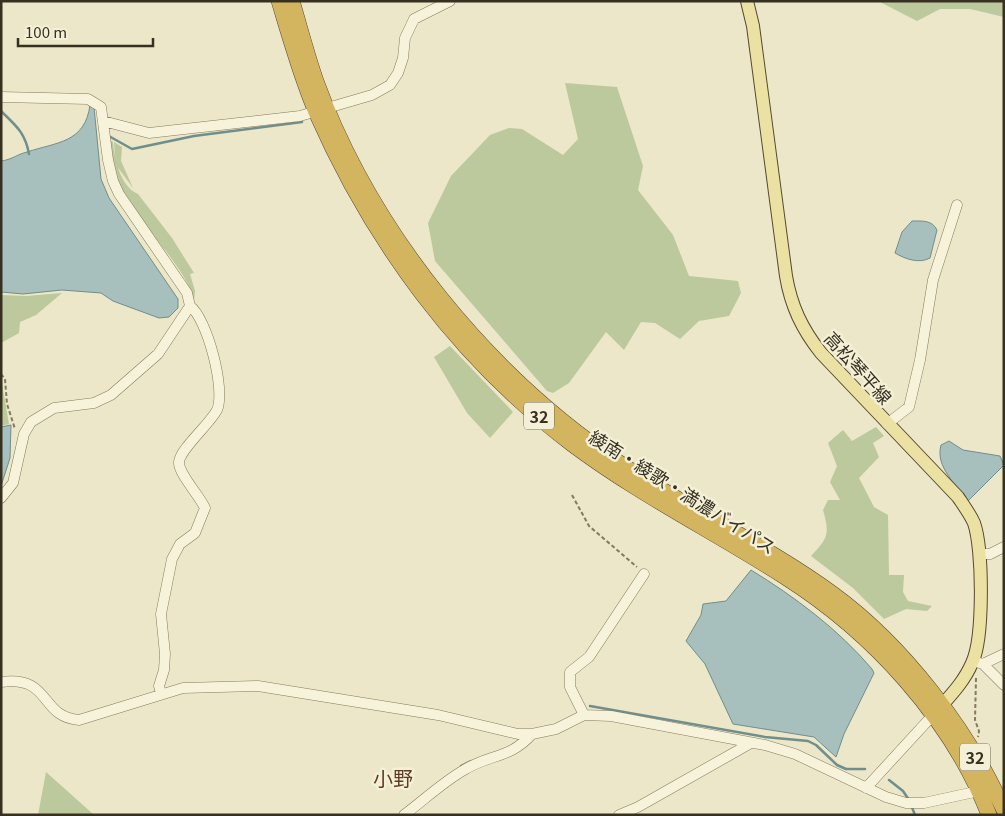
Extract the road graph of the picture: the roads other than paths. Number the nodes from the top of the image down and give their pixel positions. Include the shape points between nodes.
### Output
1 (279, 1) edge
2 (292, 1) edge
3 (450, 1) edge
4 (747, 1) edge
5 (1, 97) edge
6 (322, 110) junction
7 (103, 121) junction
8 (957, 205) dead end
9 (190, 306) junction
10 (888, 424) junction
11 (1, 498) edge
12 (1004, 547) edge
13 (980, 554) junction
14 (644, 574) road end
15 (1004, 654) edge
16 (979, 663) junction
17 (1, 682) edge
18 (1004, 685) edge
19 (161, 693) junction
20 (937, 711) junction
21 (584, 715) junction
22 (532, 734) junction
23 (751, 742) junction
24 (866, 788) junction
25 (980, 791) junction
26 (909, 803) junction
27 (1004, 810) edge
28 (404, 815) edge
29 (619, 815) edge
30 (910, 815) edge
31 (989, 815) edge

1 - 6 highway, 綾南・綾歌・満濃バイパス / 32
2 - 6 highway, 綾南・綾歌・満濃バイパス / 32
3 - 6 street via 414,19 405,38 398,73 390,85 372,95
4 - 10 main road, 高松琴平線 via 786,276 794,310 821,353
5 - 7 street via 88,99 101,107
6 - 7 street via 300,116 149,133
6 - 20 highway, 綾南・綾歌・満濃バイパス / 32 via 351,185 395,256 462,343 509,390 571,443 615,474 805,590
7 - 9 street via 113,181 119,194 186,293
8 - 10 street via 933,280 909,407
9 - 11 street via 158,354 111,396 94,403 54,408 27,427 13,483
9 - 19 street via 206,329 220,382 219,401 200,434 185,448 179,460 182,474 198,493 205,508 195,533 180,544 172,559 161,614 165,654 159,686
10 - 13 main road, 高松琴平線 via 958,497 974,523
12 - 13 street via 990,554
13 - 16 main road, 高松琴平線
14 - 21 street via 589,656 570,672 570,687
15 - 16 street
16 - 18 street
16 - 20 main road, 高松琴平線
17 - 19 street via 22,682 34,686 56,712 68,719 79,720
19 - 22 street via 210,686 258,686
20 - 24 street
20 - 25 highway, 綾南・綾歌・満濃バイパス / 32
20 - 27 highway, 綾南・綾歌・満濃バイパス / 32 via 982,768
21 - 22 street via 556,729
21 - 23 street via 611,716
22 - 28 street via 522,746 465,769
23 - 24 street via 794,754
23 - 29 street
24 - 26 street
25 - 26 street
25 - 31 highway, 綾南・綾歌・満濃バイパス / 32
26 - 30 street

